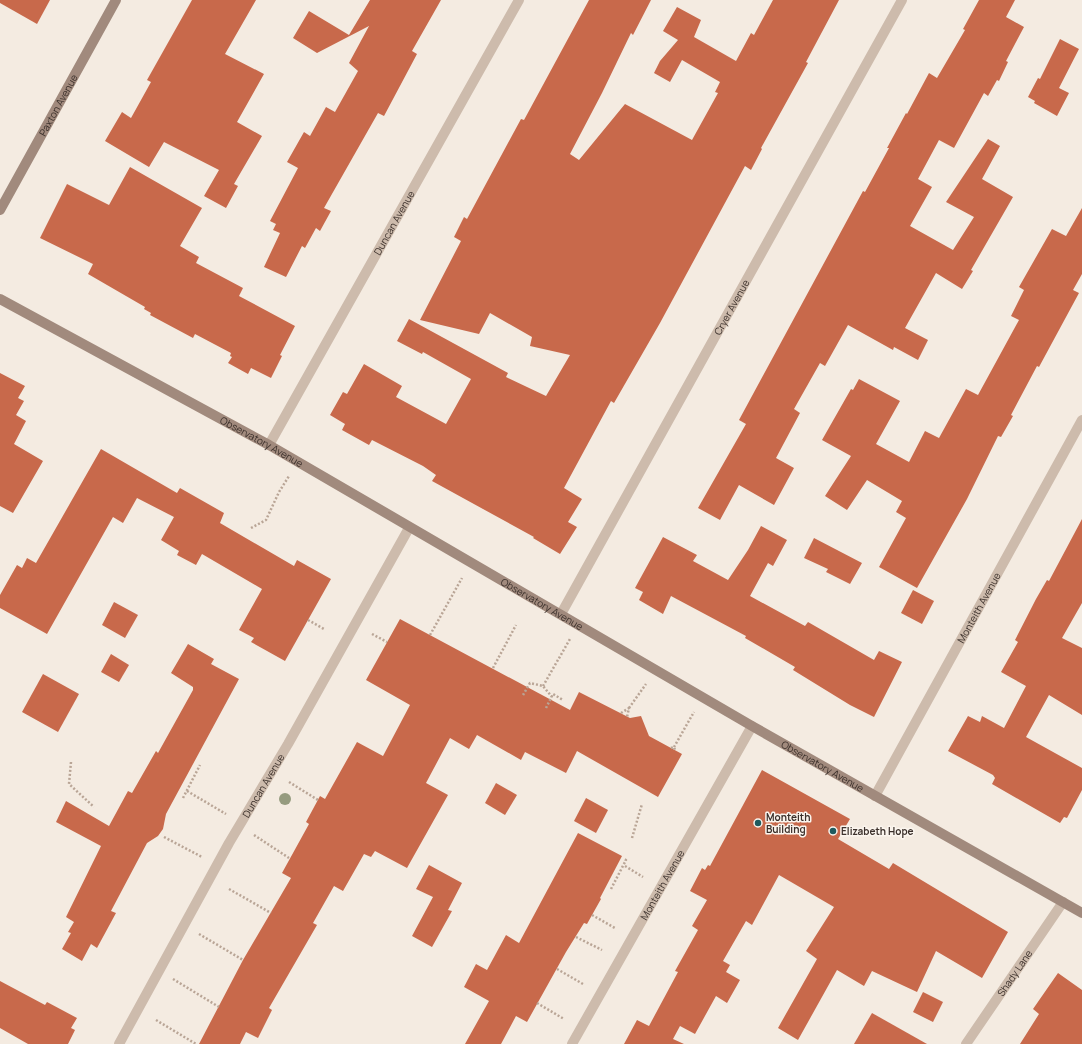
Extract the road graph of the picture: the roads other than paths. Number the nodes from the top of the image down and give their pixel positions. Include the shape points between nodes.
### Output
1 (116, 0) edge
2 (519, 0) edge
3 (902, 0) edge
4 (0, 210) edge
5 (0, 298) edge
6 (1082, 420) edge
7 (269, 445) junction
8 (409, 528) junction
9 (561, 614) junction
10 (752, 726) junction
11 (875, 796) junction
12 (1063, 902) junction
13 (1082, 913) edge
14 (120, 1044) edge
15 (572, 1044) edge
16 (966, 1044) edge

1 - 4 street, Paxton Avenue
2 - 7 street, Duncan Avenue
3 - 9 street, Cryer Avenue
5 - 7 street, Observatory Avenue
6 - 11 street, Monteith Avenue
7 - 8 street, Observatory Avenue
8 - 9 street, Observatory Avenue
8 - 14 street, Duncan Avenue via 288,744 217,864
9 - 10 street, Observatory Avenue
10 - 11 street, Observatory Avenue
10 - 15 street, Monteith Avenue
11 - 12 street, Observatory Avenue
12 - 13 street, Observatory Avenue
12 - 16 street, Shady Lane

